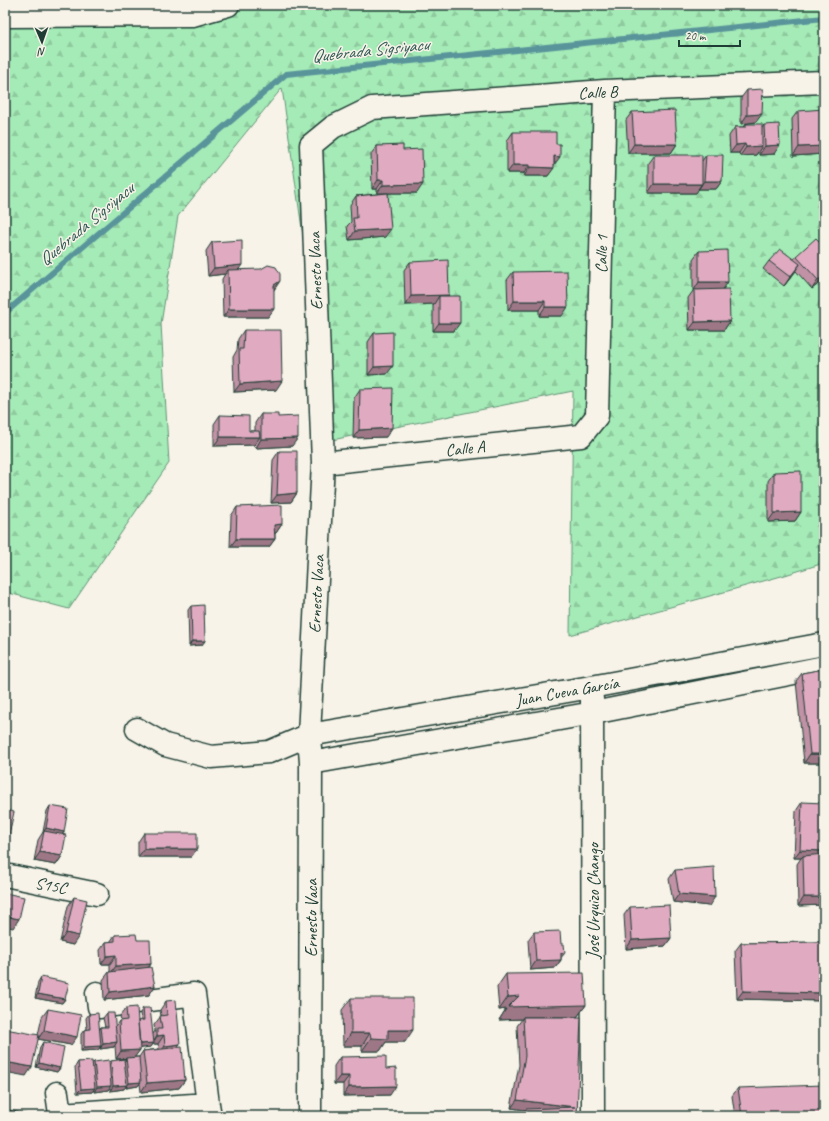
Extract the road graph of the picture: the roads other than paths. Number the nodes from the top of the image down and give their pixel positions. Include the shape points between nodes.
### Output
1 (228, 5) edge
2 (5, 16) edge
3 (824, 82) edge
4 (605, 91) junction
5 (372, 108) joint
6 (597, 416) joint
7 (323, 463) junction
8 (824, 644) edge
9 (824, 666) edge
10 (591, 687) junction
11 (593, 713) junction
12 (137, 729) dead end
13 (309, 735) junction
14 (311, 763) junction
15 (5, 875) edge
16 (97, 894) dead end
17 (97, 992) dead end
18 (57, 1093) dead end
19 (209, 1110) edge
20 (310, 1116) edge
21 (593, 1116) edge

1 - 2 street via 193,15
3 - 4 street, Calle B
4 - 5 street, Calle B
4 - 6 street, Calle 1
5 - 7 street, Ernesto Vaca via 333,127 311,145
6 - 7 street, Calle A via 581,436
7 - 13 street, Ernesto Vaca
8 - 10 street, Juan Cueva García
9 - 11 street, Juan Cueva García
10 - 11 street, José Urquizo Chango
10 - 13 street, Juan Cueva García
11 - 14 street, Juan Cueva García
11 - 21 street, José Urquizo Chango
12 - 13 street, Juan Cueva García via 165,745 211,757 268,752
13 - 14 street, Ernesto Vaca
14 - 20 street, Ernesto Vaca
15 - 16 street, S15C
17 - 19 street via 99,1007 194,994
18 - 19 street via 60,1114

